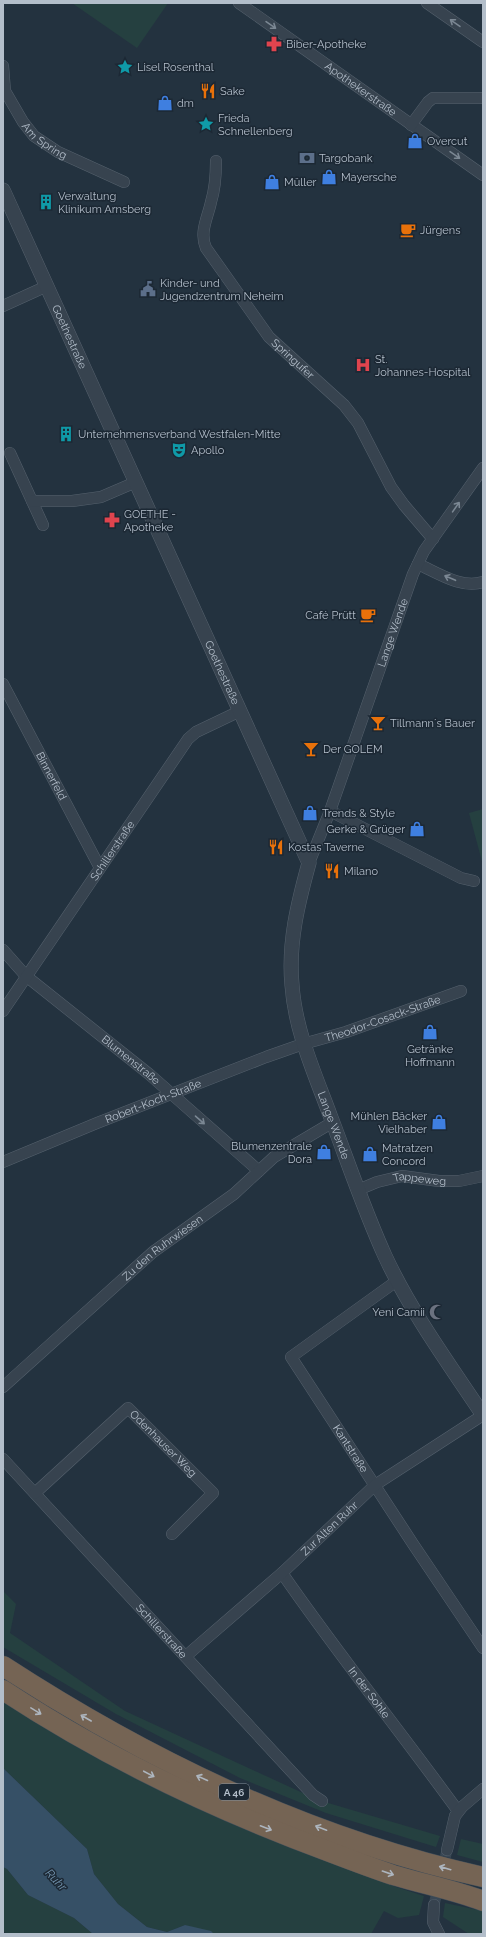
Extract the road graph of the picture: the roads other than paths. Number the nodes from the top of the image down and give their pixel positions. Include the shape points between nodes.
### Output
1 (239, 3) edge
2 (428, 3) edge
3 (483, 42) edge
4 (3, 66) edge
5 (483, 98) edge
6 (412, 125) junction
7 (216, 161) dead end
8 (483, 175) edge
9 (124, 182) dead end
10 (3, 190) edge
11 (47, 286) junction
12 (3, 306) edge
13 (10, 453) dead end
14 (483, 468) edge
15 (136, 482) junction
16 (32, 500) junction
17 (43, 525) dead end
18 (433, 538) junction
19 (418, 564) junction
20 (483, 582) edge
21 (3, 684) edge
22 (240, 711) junction
23 (330, 811) junction
24 (309, 863) junction
25 (100, 868) junction
26 (474, 881) dead end
27 (3, 950) edge
28 (26, 976) junction
29 (461, 991) dead end
30 (3, 1011) edge
31 (304, 1044) junction
32 (170, 1094) junction
33 (333, 1122) junction
34 (3, 1162) edge
35 (259, 1171) junction
36 (483, 1176) edge
37 (358, 1190) junction
38 (398, 1280) junction
39 (3, 1387) edge
40 (483, 1415) edge
41 (3, 1459) edge
42 (375, 1485) junction
43 (35, 1493) junction
44 (172, 1534) dead end
45 (282, 1573) junction
46 (483, 1648) edge
47 (186, 1656) junction
48 (3, 1666) edge
49 (3, 1690) edge
50 (483, 1789) edge
51 (322, 1801) dead end
52 (458, 1811) junction
53 (447, 1850) tunnel mouth
54 (483, 1877) edge
55 (480, 1899) edge
56 (434, 1905) tunnel mouth
57 (439, 1934) edge

1 -> 6 street, Apothekerstraße
3 -> 2 street
4 - 9 street, Am Spring via 5,91 34,136 58,152
5 - 6 street via 433,98
6 -> 8 street, Apothekerstraße
7 - 18 street, Springufer via 212,201 203,231 206,248 270,337 344,405 358,423 384,478
10 - 11 street, Goethestraße
11 - 12 street
11 - 15 street, Goethestraße
13 - 16 street
18 -> 14 street, Lange Wende
15 - 16 street via 101,497 72,501
15 - 22 street, Goethestraße
16 - 17 street
18 - 19 street, Lange Wende
20 -> 19 street via 464,584
19 - 23 street, Lange Wende via 406,591
21 - 25 street, Binnerfeld
22 - 24 street, Goethestraße
22 - 25 street, Schillerstraße via 196,732 188,739
23 - 24 street, Lange Wende
23 - 26 street via 461,878
24 - 31 street, Lange Wende via 296,910 291,959 293,994
25 - 28 street, Schillerstraße
27 - 28 street, Blumenstraße
28 - 30 street, Schillerstraße
28 - 32 street, Blumenstraße via 149,1074
29 - 31 street, Theodor-Cosack-Straße via 346,1032
31 - 32 street, Robert-Koch-Straße
31 - 33 street, Lange Wende
32 - 34 street, Robert-Koch-Straße
32 -> 35 street, Blumenstraße
33 - 35 street, Zu den Ruhrwiesen via 274,1157
33 - 37 street, Lange Wende
35 - 39 street, Zu den Ruhrwiesen via 234,1194 154,1252
36 - 37 street, Tappeweg via 459,1181 439,1181 402,1176
37 - 38 street, Lange Wende via 385,1256
38 - 40 street, Lange Wende via 431,1337
38 - 42 street, Kantstraße via 291,1356
40 - 42 street, Zur Alten Ruhr
41 - 43 street, Schillerstraße
42 - 45 street, Zur Alten Ruhr
42 - 46 street, Kantstraße
43 - 44 street, Odenhauser Weg via 128,1408 212,1494
43 - 47 street, Schillerstraße
45 - 47 street, Zur Alten Ruhr
45 - 52 street, In der Sohle via 319,1627 389,1716
47 - 51 street, Schillerstraße via 313,1795
54 -> 48 highway, A 46 via 330,1832 261,1805 116,1735 48,1696
49 -> 55 highway, A 46 via 99,1748 230,1813 392,1875
50 - 52 street
52 - 53 street
56 - 57 street via 433,1922

